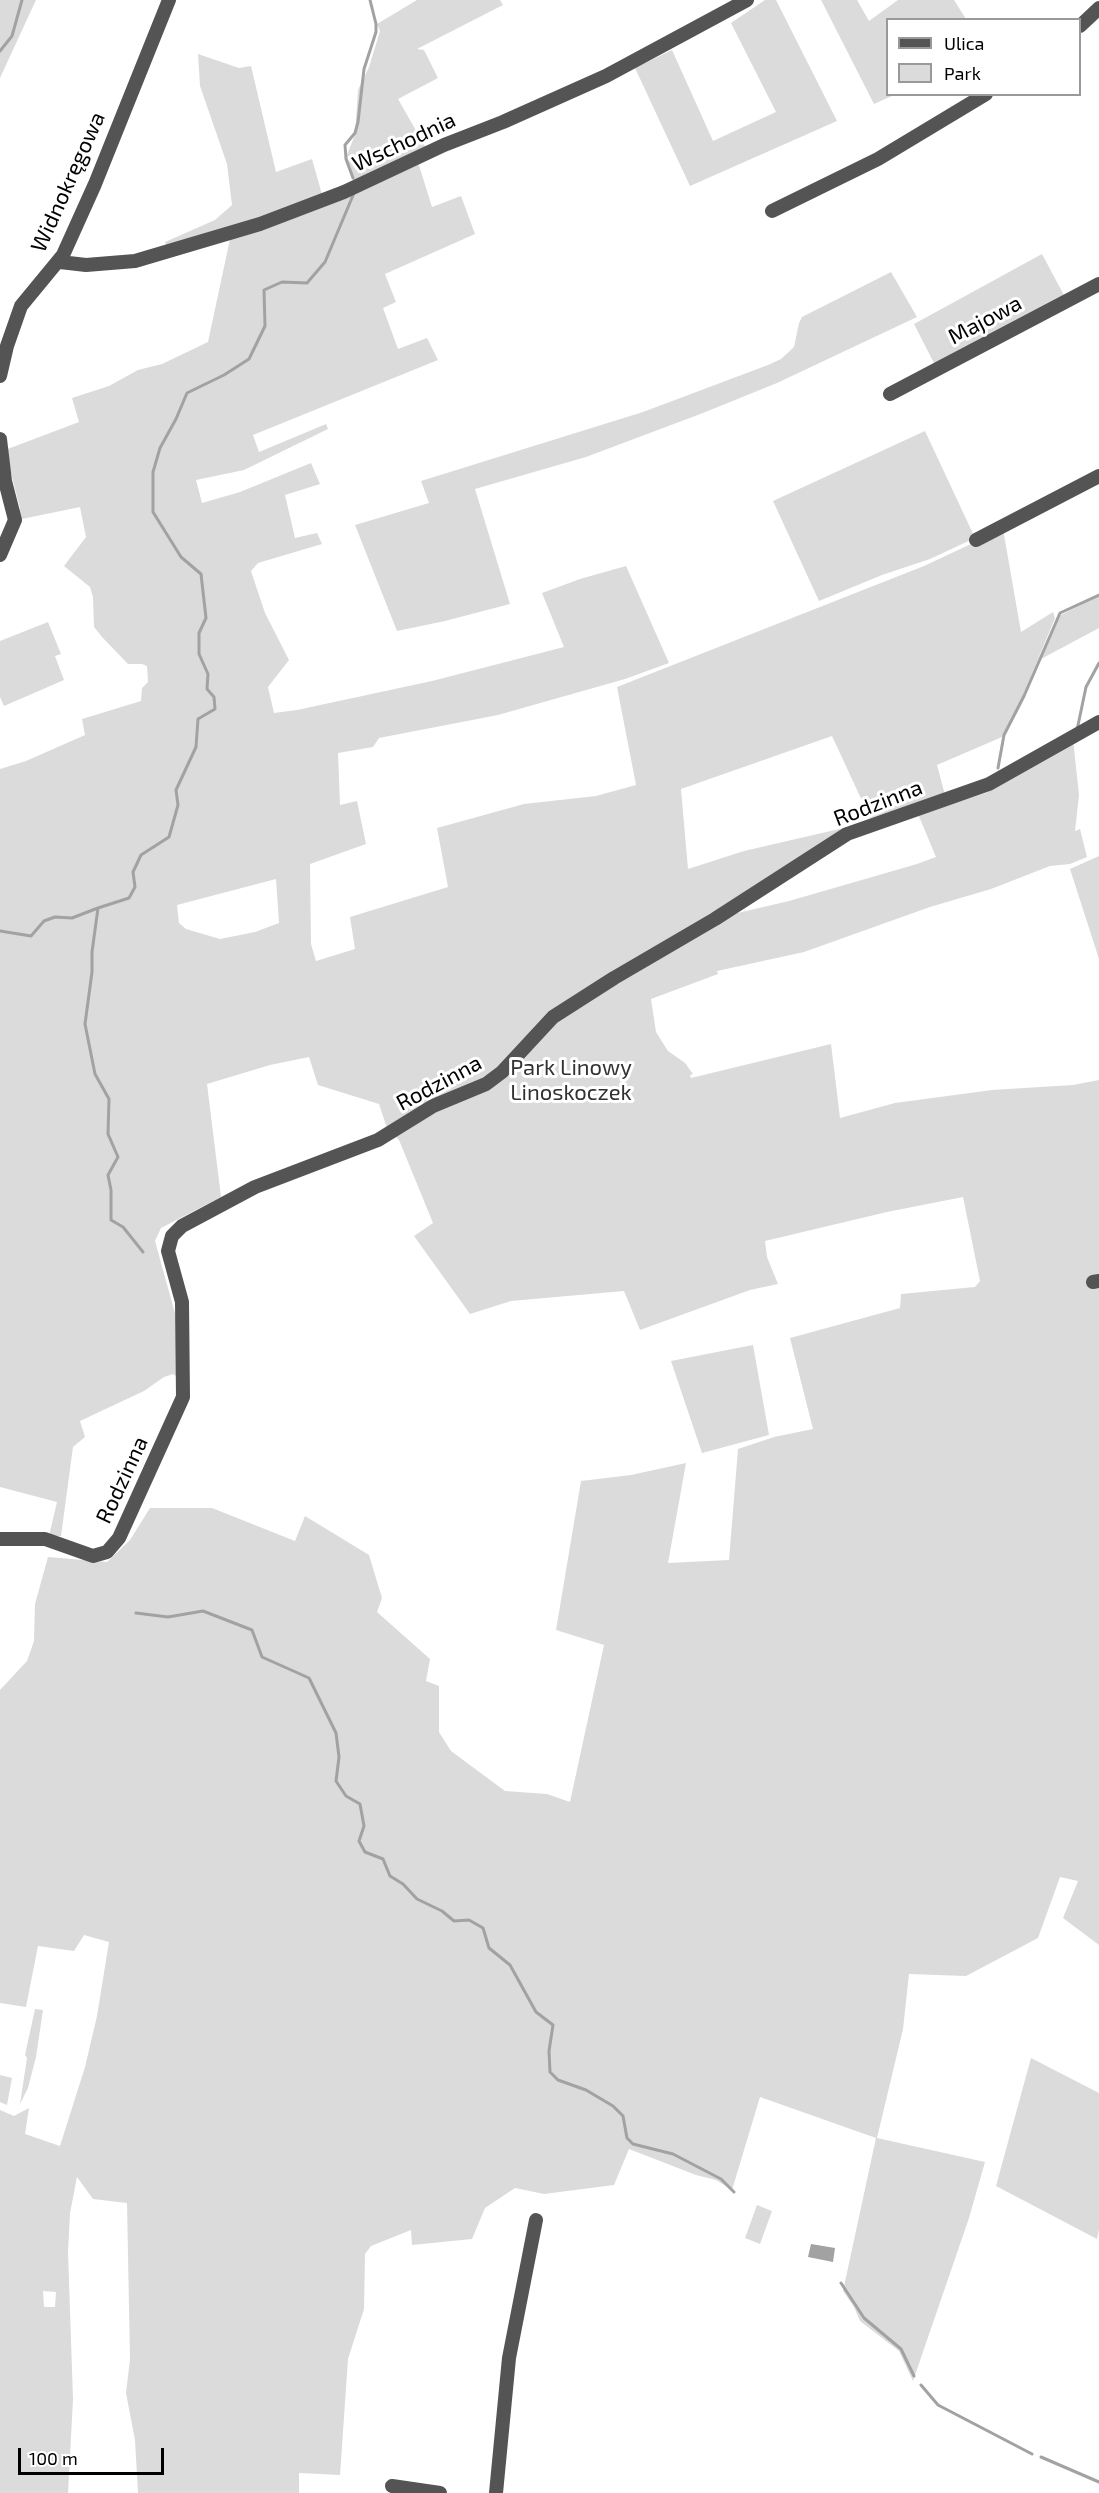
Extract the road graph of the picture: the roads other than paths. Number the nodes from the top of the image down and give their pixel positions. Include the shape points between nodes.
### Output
1 (169, 0) edge
2 (747, 0) edge
3 (1099, 8) edge
4 (1081, 25) edge
5 (983, 96) edge
6 (772, 212) dead end
7 (60, 262) junction
8 (1099, 284) edge
9 (0, 376) edge
10 (890, 394) dead end
11 (0, 439) edge
12 (1099, 476) edge
13 (976, 540) dead end
14 (0, 555) edge
15 (1099, 722) edge
16 (0, 1539) edge
17 (536, 2220) dead end
18 (392, 2486) dead end
19 (440, 2493) edge
20 (495, 2493) edge

1 - 7 street, Widnokręgowa
2 - 7 street, Wschodnia via 606,76 344,192 260,224 135,261 86,265
3 - 4 street
5 - 6 street via 878,159
7 - 9 street, Widnokręgowa via 21,306
8 - 10 street, Majowa
11 - 14 street via 15,520
12 - 13 street
15 - 16 street, Rodzinna via 989,784 847,834 554,1017 486,1084 433,1106 378,1140 255,1186 182,1226 171,1236 168,1251 182,1302 183,1397 119,1538 107,1552 93,1556 45,1539
17 - 20 street via 509,2358
18 - 19 street

